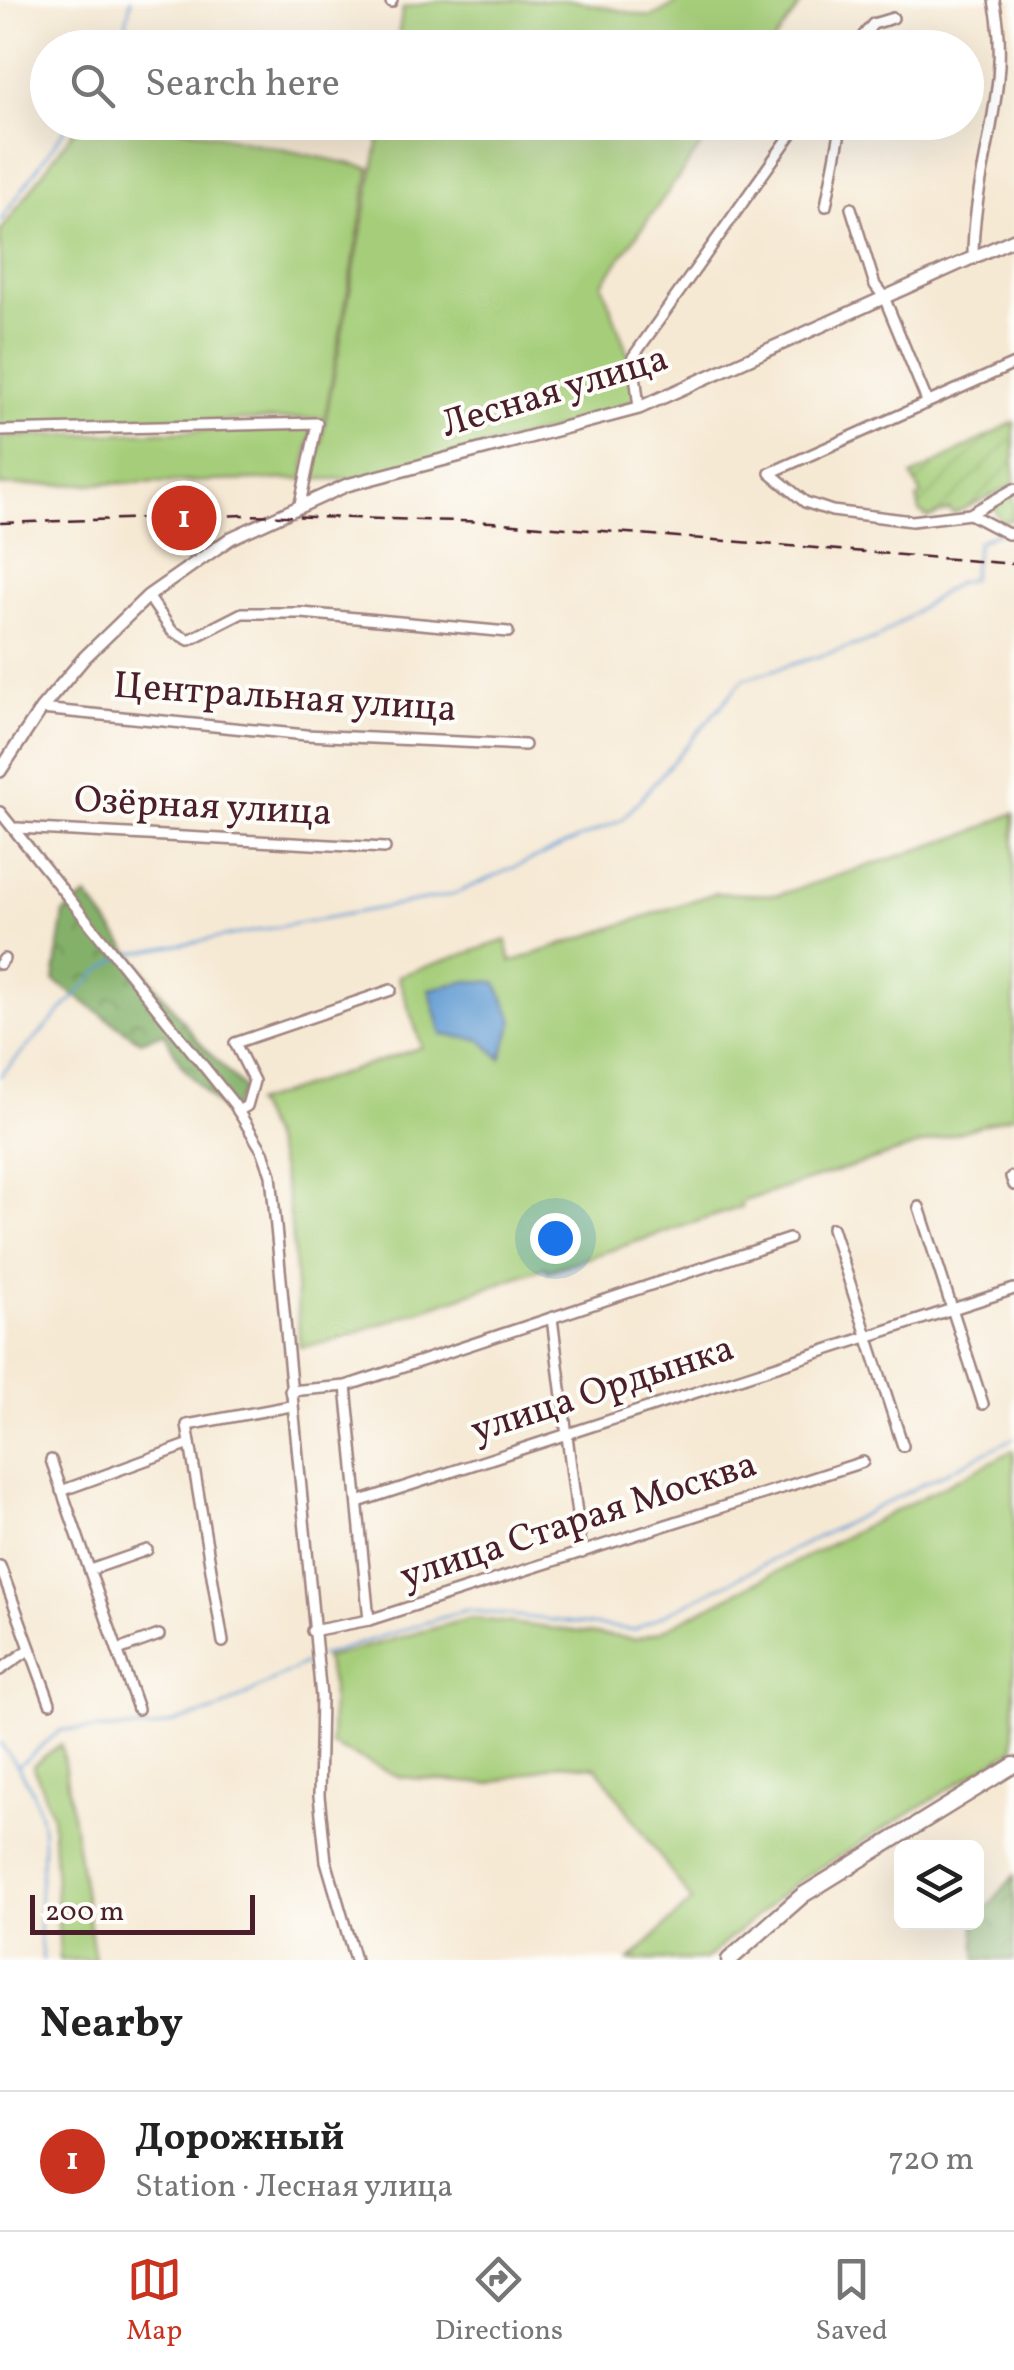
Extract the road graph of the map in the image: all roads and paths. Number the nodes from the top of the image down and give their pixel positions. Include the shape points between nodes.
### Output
1 (994, 0) edge
2 (893, 18) dead end
3 (869, 30) edge
4 (787, 140) edge
5 (839, 140) edge
6 (826, 206) dead end
7 (851, 208) dead end
8 (1014, 240) edge
9 (973, 258) junction
10 (884, 296) junction
11 (1014, 364) edge
12 (927, 402) junction
13 (639, 408) junction
14 (0, 432) edge
15 (1014, 489) edge
16 (300, 504) junction
17 (970, 514) junction
18 (1009, 532) edge
19 (148, 596) junction
20 (508, 632) dead end
21 (41, 709) junction
22 (524, 745) dead end
23 (0, 771) edge
24 (0, 812) edge
25 (17, 828) junction
26 (385, 848) dead end
27 (391, 990) dead end
28 (238, 1112) junction
29 (919, 1206) dead end
30 (832, 1228) dead end
31 (789, 1239) dead end
32 (1014, 1289) edge
33 (952, 1309) junction
34 (552, 1318) junction
35 (866, 1338) junction
36 (346, 1386) junction
37 (290, 1390) junction
38 (983, 1404) dead end
39 (291, 1406) junction
40 (568, 1434) junction
41 (190, 1444) junction
42 (903, 1446) dead end
43 (50, 1460) dead end
44 (863, 1462) dead end
45 (61, 1491) junction
46 (358, 1502) junction
47 (147, 1550) dead end
48 (582, 1553) junction
49 (90, 1570) junction
50 (1, 1571) edge
51 (369, 1620) junction
52 (312, 1631) junction
53 (160, 1635) dead end
54 (224, 1642) dead end
55 (30, 1648) junction
56 (118, 1650) junction
57 (0, 1670) edge
58 (50, 1703) dead end
59 (138, 1709) dead end
60 (1014, 1765) edge
61 (355, 1960) edge
62 (729, 1960) edge

1 - 9 street via 998,85
2 - 3 street
4 - 13 street via 633,357
5 - 6 street
7 - 10 street via 874,285
8 - 9 street, Лесная улица
9 - 10 street, Лесная улица
10 - 12 street
10 - 13 street, Лесная улица
11 - 12 street
12 - 17 street via 770,473 804,502 832,511 912,521
13 - 16 street, Лесная улица via 347,485
14 - 16 street via 317,423
15 - 17 street
16 - 19 street, Лесная улица via 210,550
17 - 18 street
19 - 20 street via 172,631 189,640 242,613
19 - 21 street, Лесная улица
21 - 22 street, Центральная улица via 306,735
21 - 23 street, Лесная улица
24 - 25 street
25 - 26 street, Озёрная улица
25 - 28 street
27 - 28 street via 235,1044 254,1081 247,1106
28 - 37 street via 270,1175
29 - 33 street
30 - 35 street
31 - 34 street
32 - 33 street, улица Ордынка
33 - 35 street, улица Ордынка
33 - 38 street
34 - 36 street
34 - 40 street
35 - 40 street, улица Ордынка
35 - 42 street
36 - 37 street
36 - 46 street
37 - 39 street
39 - 41 street via 187,1424
39 - 52 street
40 - 46 street, улица Ордынка
40 - 48 street
41 - 45 street
41 - 54 street
43 - 45 street
44 - 48 street, улица Старая Москва
45 - 49 street
46 - 51 street
47 - 49 street
48 - 51 street, улица Старая Москва
49 - 56 street
50 - 55 street
51 - 52 street, улица Старая Москва
52 - 61 street via 326,1862
53 - 56 street
55 - 57 street
55 - 58 street
56 - 59 street
60 - 62 main road via 803,1895

